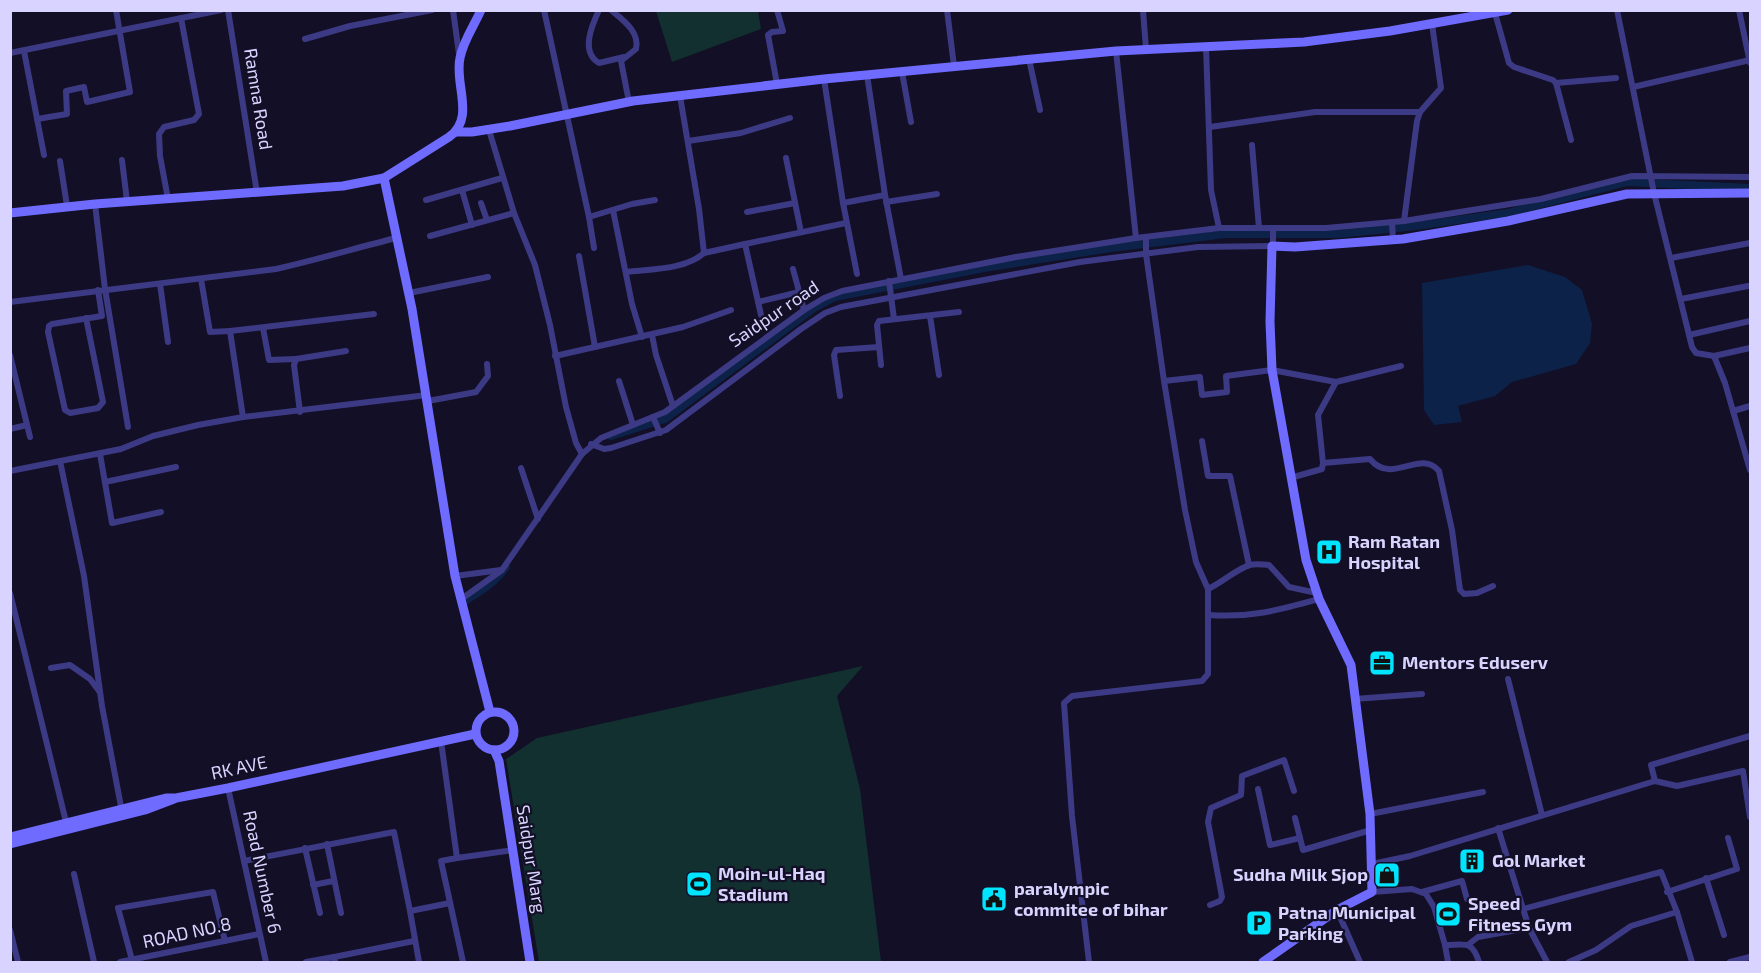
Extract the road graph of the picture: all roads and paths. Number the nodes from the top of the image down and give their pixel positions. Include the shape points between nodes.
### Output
1 (116, 10) edge
2 (221, 10) edge
3 (228, 10) edge
4 (432, 10) edge
5 (453, 10) edge
6 (481, 10) edge
7 (599, 10) edge
8 (610, 10) edge
9 (777, 10) edge
10 (947, 10) edge
11 (1143, 10) edge
12 (1508, 10) edge
13 (1617, 10) edge
14 (1739, 10) edge
15 (545, 11) edge
16 (1492, 13) edge
17 (181, 18) junction
18 (1432, 24) junction
19 (120, 31) junction
20 (305, 39) dead end
21 (1206, 47) junction
22 (1146, 50) junction
23 (24, 51) junction
24 (1116, 51) junction
25 (10, 53) edge
26 (626, 56) junction
27 (460, 58) junction
28 (1029, 59) junction
29 (1750, 62) edge
30 (954, 66) junction
31 (902, 72) junction
32 (867, 75) junction
33 (1617, 78) dead end
34 (824, 79) junction
35 (1556, 83) junction
36 (777, 84) junction
37 (1633, 87) junction
38 (680, 96) junction
39 (629, 102) junction
40 (1040, 110) dead end
41 (1420, 112) junction
42 (567, 114) junction
43 (790, 118) dead end
44 (37, 119) junction
45 (911, 122) dead end
46 (1210, 127) junction
47 (489, 130) junction
48 (456, 132) junction
49 (1571, 140) dead end
50 (688, 141) junction
51 (1252, 145) dead end
52 (44, 155) dead end
53 (786, 158) dead end
54 (122, 160) dead end
55 (60, 161) dead end
56 (1651, 176) junction
57 (1750, 177) edge
58 (384, 178) junction
59 (502, 178) junction
60 (462, 190) junction
61 (1654, 190) junction
62 (1750, 193) edge
63 (257, 194) junction
64 (937, 194) dead end
65 (168, 199) junction
66 (886, 199) junction
67 (426, 200) dead end
68 (127, 201) junction
69 (655, 201) dead end
70 (481, 203) dead end
71 (795, 203) junction
72 (843, 203) junction
73 (95, 204) junction
74 (67, 206) junction
75 (613, 210) junction
76 (747, 212) dead end
77 (10, 213) edge
78 (514, 213) junction
79 (589, 217) junction
80 (487, 220) junction
81 (1404, 221) junction
82 (846, 223) junction
83 (472, 225) junction
84 (1392, 225) junction
85 (1219, 228) junction
86 (1259, 228) junction
87 (1273, 231) junction
88 (801, 232) junction
89 (430, 236) dead end
90 (396, 238) junction
91 (1136, 238) junction
92 (1146, 239) junction
93 (1393, 239) junction
94 (1750, 243) edge
95 (745, 244) junction
96 (1273, 245) junction
97 (594, 248) dead end
98 (704, 253) junction
99 (1146, 253) junction
100 (579, 256) dead end
101 (1671, 258) junction
102 (793, 269) dead end
103 (626, 272) junction
104 (857, 274) dead end
105 (488, 278) dead end
106 (201, 279) junction
107 (901, 279) junction
108 (889, 282) junction
109 (160, 284) junction
110 (1748, 286) dead end
111 (102, 290) junction
112 (799, 292) junction
113 (409, 293) junction
114 (891, 295) junction
115 (1681, 299) junction
116 (10, 302) edge
117 (758, 302) junction
118 (820, 302) junction
119 (731, 310) dead end
120 (804, 310) junction
121 (824, 312) junction
122 (959, 312) dead end
123 (374, 314) dead end
124 (761, 315) dead end
125 (930, 316) junction
126 (86, 318) junction
127 (894, 319) junction
128 (1750, 321) edge
129 (263, 328) junction
130 (230, 331) junction
131 (1689, 334) junction
132 (652, 335) junction
133 (642, 338) junction
134 (168, 342) dead end
135 (595, 347) junction
136 (879, 347) junction
137 (1750, 348) edge
138 (346, 351) dead end
139 (10, 356) edge
140 (555, 356) junction
141 (1714, 356) junction
142 (296, 359) junction
143 (487, 364) dead end
144 (881, 365) dead end
145 (1401, 366) dead end
146 (1272, 370) junction
147 (939, 375) dead end
148 (620, 381) dead end
149 (1164, 381) junction
150 (1336, 382) junction
151 (840, 396) dead end
152 (428, 398) junction
153 (673, 406) junction
154 (1750, 406) edge
155 (1733, 411) junction
156 (300, 412) junction
157 (243, 417) junction
158 (654, 419) junction
159 (27, 425) junction
160 (633, 425) junction
161 (128, 427) dead end
162 (10, 429) edge
163 (659, 431) junction
164 (30, 436) dead end
165 (1202, 441) dead end
166 (591, 444) junction
167 (100, 454) junction
168 (582, 454) junction
169 (60, 461) junction
170 (1323, 463) junction
171 (176, 467) dead end
172 (521, 468) dead end
173 (1750, 470) edge
174 (10, 471) edge
175 (1290, 478) junction
176 (105, 482) junction
177 (161, 512) dead end
178 (538, 519) junction
179 (1249, 565) junction
180 (502, 570) junction
181 (454, 576) junction
182 (1493, 586) dead end
183 (1208, 589) junction
184 (10, 593) edge
185 (1318, 596) junction
186 (460, 600) junction
187 (1209, 615) junction
188 (19, 624) junction
189 (10, 626) edge
190 (51, 668) dead end
191 (1508, 679) dead end
192 (100, 691) junction
193 (1422, 694) dead end
194 (1354, 699) junction
195 (490, 712) junction
196 (476, 734) junction
197 (1750, 736) edge
198 (441, 741) junction
199 (504, 747) junction
200 (494, 750) junction
201 (499, 761) junction
202 (1750, 769) edge
203 (1743, 771) junction
204 (1655, 781) junction
205 (228, 788) junction
206 (1258, 789) dead end
207 (1294, 791) dead end
208 (1483, 792) dead end
209 (122, 812) junction
210 (1370, 814) junction
211 (1542, 815) junction
212 (1750, 817) edge
213 (1295, 818) dead end
214 (68, 826) junction
215 (1498, 828) junction
216 (1371, 830) junction
217 (10, 837) edge
218 (1300, 838) junction
219 (1728, 838) dead end
220 (10, 844) edge
221 (327, 844) junction
222 (304, 848) junction
223 (513, 850) junction
224 (457, 858) junction
225 (244, 861) junction
226 (1372, 864) junction
227 (74, 874) dead end
228 (1706, 878) junction
229 (333, 881) junction
230 (313, 885) junction
231 (1372, 892) junction
232 (1421, 892) junction
233 (1667, 892) junction
234 (1467, 899) dead end
235 (450, 903) junction
236 (1210, 905) dead end
237 (1523, 909) junction
238 (1337, 910) junction
239 (411, 911) junction
240 (1677, 912) junction
241 (320, 913) dead end
242 (341, 913) dead end
243 (1528, 928) junction
244 (10, 930) edge
245 (259, 934) junction
246 (1724, 935) dead end
247 (225, 941) junction
248 (414, 941) junction
249 (1469, 944) junction
250 (1445, 945) junction
251 (1750, 957) edge
252 (132, 960) junction
253 (334, 960) edge
254 (18, 963) edge
255 (94, 963) edge
256 (120, 963) edge
257 (266, 963) edge
258 (306, 963) edge
259 (419, 963) edge
260 (463, 963) edge
261 (530, 963) edge
262 (1089, 963) edge
263 (1263, 963) edge
264 (1360, 963) edge
265 (1448, 963) edge
266 (1479, 963) edge
267 (1547, 963) edge
268 (1569, 963) edge
269 (1692, 963) edge
270 (1731, 963) edge

1 - 19 street
2 - 17 street
3 - 63 street, Ramna Road
4 - 20 street
5 - 27 street
6 - 27 main road
7 - 26 street via 589,35 593,58 599,63
8 - 26 street via 627,23 637,42 636,49
9 - 36 street via 783,31 768,35
10 - 30 street
11 - 22 street
12 - 16 main road
13 - 37 street
14 - 29 street
15 - 42 street
16 - 18 main road
16 - 35 street via 1509,63
17 - 19 street
17 - 65 street via 199,114 194,120 164,127 159,134
18 - 21 main road via 1304,42
18 - 41 street via 1441,88
19 - 23 street
19 - 44 street via 130,92 87,102 84,87 66,91 68,114
21 - 22 main road
21 - 46 street
22 - 24 main road
23 - 25 street
23 - 44 street
24 - 28 main road
24 - 91 street
26 - 39 street via 621,65
27 - 48 main road via 463,115
28 - 30 main road
28 - 40 street
29 - 37 street
30 - 31 main road
31 - 32 main road
31 - 45 street
32 - 34 main road
32 - 66 street
33 - 35 street
34 - 36 main road
34 - 72 street
35 - 49 street
36 - 38 main road
37 - 56 street
38 - 39 main road
38 - 50 street
39 - 42 main road
41 - 46 street via 1315,112
41 - 81 street
42 - 47 main road
42 - 79 street
43 - 50 street via 741,134
44 - 52 street
46 - 85 street via 1211,190
47 - 48 main road
47 - 59 street
48 - 58 main road
50 - 98 street
51 - 86 street
53 - 71 street
54 - 68 street
55 - 74 street
56 - 57 street, Saidpur road
56 - 61 street
56 - 81 street, Saidpur road via 1601,183 1521,203
58 - 63 main road
58 - 90 main road
59 - 60 street
59 - 78 street
60 - 67 street
60 - 83 street
61 - 62 main road
61 - 93 main road via 1508,221
61 - 101 street
63 - 65 main road
64 - 66 street
65 - 68 main road
66 - 72 street
66 - 107 street
68 - 73 main road
69 - 75 street
70 - 80 street
71 - 76 street
71 - 88 street
72 - 82 street
73 - 74 main road
73 - 111 street
74 - 77 main road
75 - 79 street
75 - 103 street
78 - 80 street
78 - 140 street via 535,266
79 - 97 street
80 - 83 street
81 - 84 street, Saidpur road
82 - 88 street
82 - 104 street
83 - 89 street
84 - 87 street, Saidpur road
84 - 93 street
85 - 86 street, Saidpur road
85 - 92 street, Saidpur road
86 - 87 street, Saidpur road
87 - 96 street
88 - 95 street
90 - 106 street via 306,263
90 - 113 main road
91 - 92 street, Saidpur road
91 - 107 street, Saidpur road
92 - 99 street
93 - 96 main road via 1295,247
94 - 101 street
95 - 98 street
95 - 117 street
96 - 99 street
96 - 146 main road
98 - 103 street via 681,264
99 - 114 street
99 - 149 street
100 - 135 street
101 - 115 street
102 - 112 street
103 - 133 street
105 - 113 street
106 - 109 street
106 - 130 street via 210,332
107 - 108 street, Saidpur road
108 - 114 street
108 - 118 street, Saidpur road via 842,291
109 - 111 street
109 - 134 street
110 - 115 street
111 - 116 street
111 - 126 street via 102,316
111 - 161 street
112 - 117 street
112 - 120 street
113 - 152 main road
114 - 121 street
114 - 127 street
115 - 131 street
117 - 124 street
118 - 120 street, Saidpur road
118 - 121 street
119 - 132 street
120 - 153 street, Saidpur road
121 - 163 street
122 - 125 street
123 - 129 street
125 - 127 street
125 - 147 street
126 - 126 street via 49,326 66,410 70,413 98,408 103,402
127 - 136 street via 877,323
128 - 131 street
129 - 130 street
129 - 142 street via 269,360
130 - 157 street
131 - 141 street via 1696,352
132 - 133 street
132 - 153 street
133 - 135 street
135 - 140 street
136 - 144 street
136 - 151 street via 836,350
137 - 141 street
138 - 142 street
139 - 159 street
140 - 168 street
141 - 155 street
142 - 156 street
143 - 152 street via 488,376 476,392
145 - 150 street
146 - 149 street via 1226,376 1227,392 1202,394 1200,378
146 - 150 street
146 - 175 main road
148 - 160 street
149 - 183 street via 1196,562
150 - 170 street via 1318,415
152 - 156 street
152 - 181 main road
153 - 158 street, Saidpur road
154 - 155 street
155 - 173 street
156 - 157 street
157 - 167 street via 153,436
158 - 160 street, Saidpur road
158 - 163 street
159 - 162 street
159 - 164 street
160 - 166 street, Saidpur road
163 - 166 street via 611,448
165 - 179 street via 1208,476 1230,476
166 - 168 street, Saidpur road
167 - 169 street
167 - 176 street
168 - 178 street, Saidpur road
169 - 174 street
169 - 192 street via 84,576
170 - 175 street via 1319,471
170 - 182 street via 1370,459 1385,470 1433,464 1439,471 1452,530 1460,590 1464,594 1477,593
171 - 176 street
172 - 178 street
175 - 185 main road via 1301,541
176 - 177 street via 112,523
178 - 180 street, Saidpur road
179 - 183 street
179 - 185 street via 1269,565 1289,587
180 - 181 street
180 - 186 street, Saidpur road
181 - 186 main road
183 - 187 street
184 - 188 street
185 - 187 street via 1257,615
185 - 194 main road via 1351,665
186 - 195 main road
187 - 262 street via 1208,674 1202,681 1072,696 1064,703
188 - 189 street
188 - 214 street
190 - 192 street via 70,665
191 - 211 street
192 - 209 street
193 - 194 street
194 - 210 main road
195 - 196 main road via 482,716
195 - 199 main road via 501,712 510,718 513,738
196 - 198 main road, RK AVE
196 - 200 main road via 483,746
197 - 204 street via 1651,765
198 - 205 main road, RK AVE
198 - 224 street
199 - 200 main road
199 - 201 main road
200 - 201 main road
201 - 223 main road, Saidpur Marg
202 - 203 street
203 - 204 street via 1677,786
203 - 212 street
204 - 211 street
205 - 209 main road, RK AVE via 166,798
205 - 225 street, Road Number 6
206 - 218 street via 1270,845
207 - 236 street via 1284,760 1242,776 1241,795 1211,807 1208,822 1222,897
208 - 210 street
209 - 214 main road, RK AVE
210 - 216 main road
211 - 215 street
213 - 218 street
214 - 217 main road, RK AVE
214 - 220 main road
215 - 226 street
215 - 237 street
216 - 218 street via 1303,850
216 - 226 main road
219 - 228 street via 1737,869
221 - 222 street
221 - 229 street
221 - 239 street via 394,832
222 - 225 street
222 - 230 street
223 - 224 street
223 - 261 main road, Saidpur Marg
224 - 235 street via 441,861
225 - 245 street, Road Number 6
226 - 231 main road
227 - 255 street
228 - 233 street
228 - 246 street
229 - 230 street
229 - 242 street
230 - 241 street
231 - 232 street
231 - 238 main road
232 - 234 street via 1462,881
232 - 250 street via 1431,899
233 - 237 street via 1661,872
233 - 240 street
235 - 239 street
235 - 260 street
237 - 243 street
238 - 263 main road
238 - 264 street
239 - 248 street
240 - 268 street via 1631,926
240 - 269 street
243 - 249 street via 1485,935
243 - 267 street
244 - 254 street
245 - 247 street, ROAD NO.8
245 - 257 street, Road Number 6
247 - 252 street, ROAD NO.8
247 - 252 street via 213,892 118,908
248 - 253 street
248 - 259 street
249 - 250 street
249 - 266 street
250 - 265 street
251 - 270 street
252 - 256 street, ROAD NO.8
253 - 258 street

